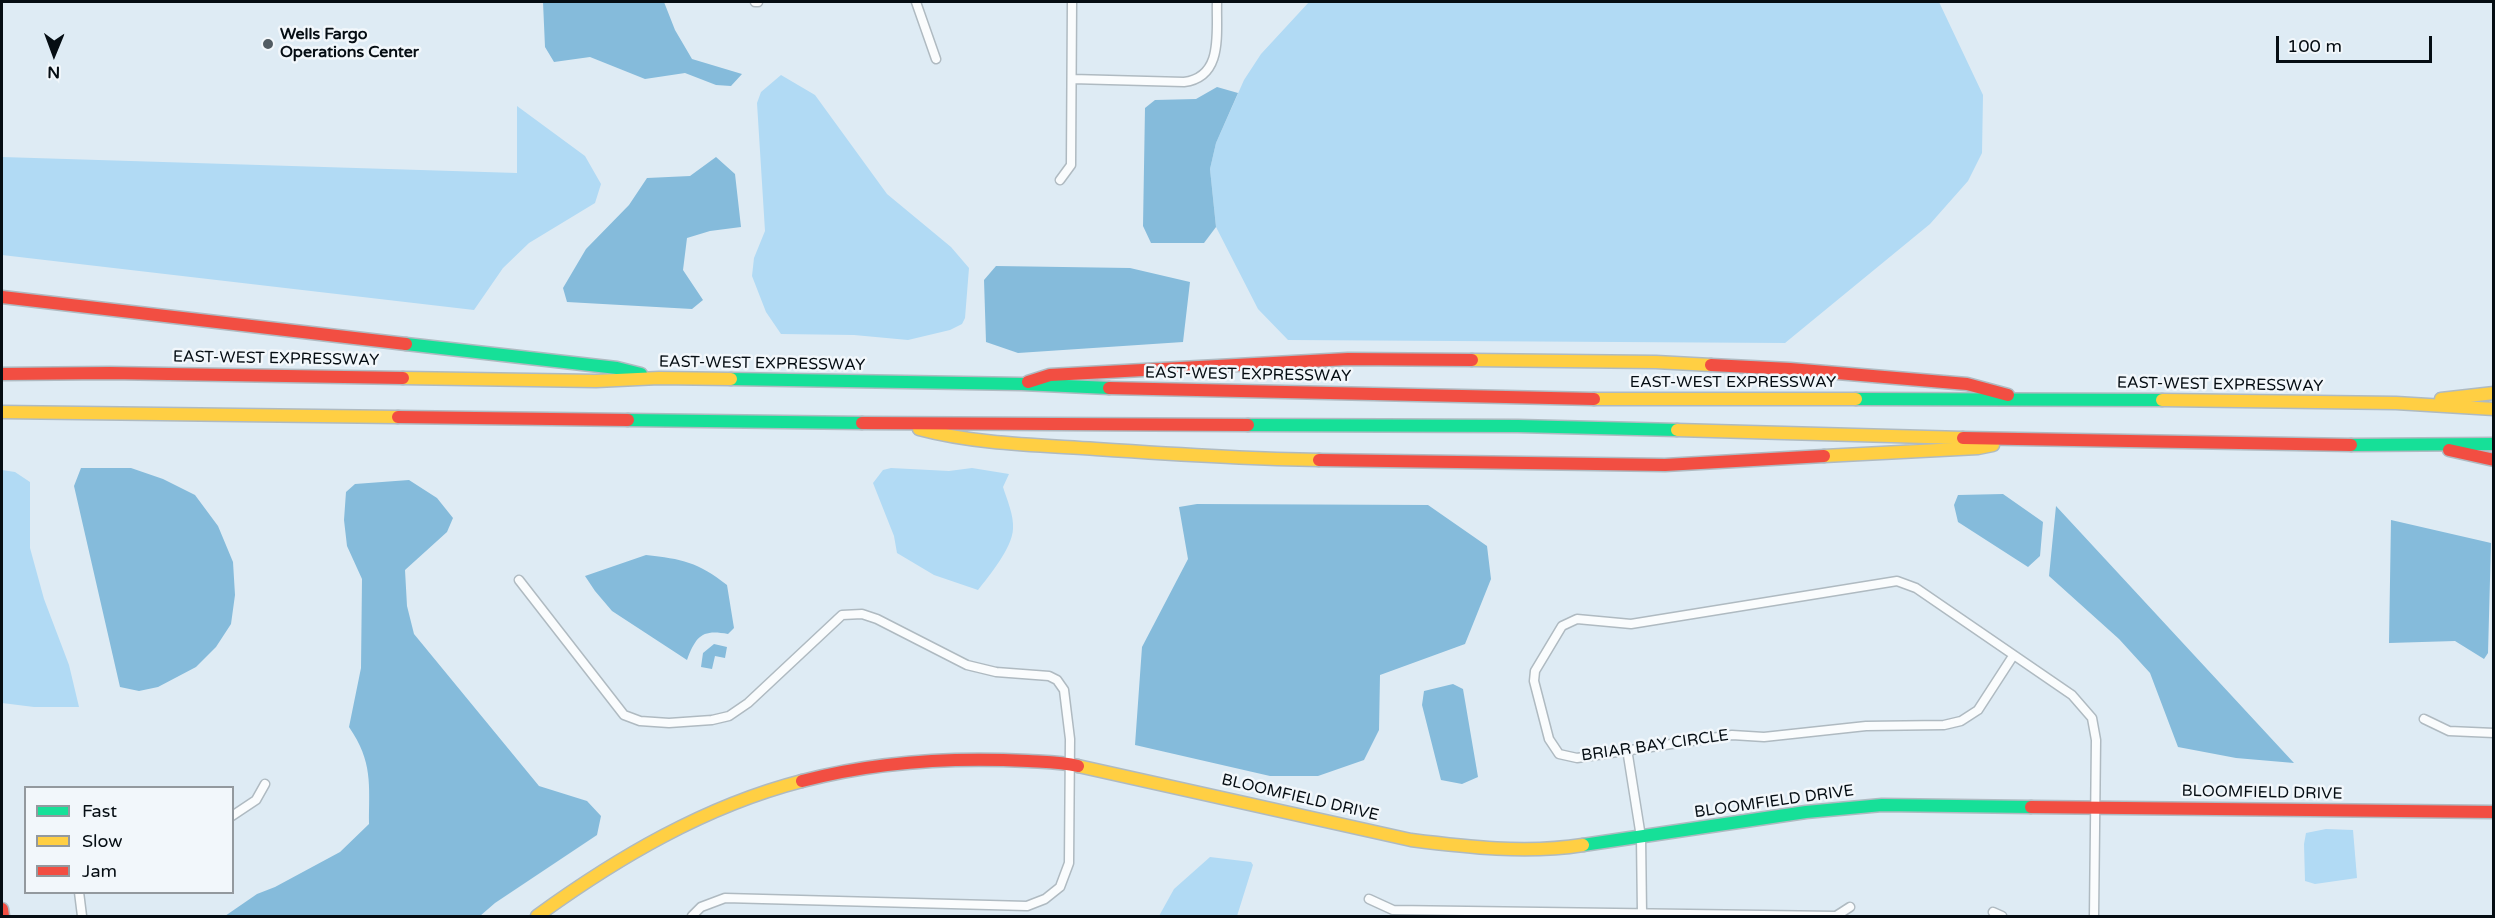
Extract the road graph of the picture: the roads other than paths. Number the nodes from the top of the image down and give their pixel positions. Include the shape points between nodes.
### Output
1 (916, 2) edge
2 (1072, 2) edge
3 (1217, 2) edge
4 (936, 59) dead end
5 (1072, 79) junction
6 (1060, 180) dead end
7 (2, 297) edge
8 (2, 374) edge
9 (659, 378) junction
10 (1022, 384) junction
11 (2493, 393) edge
12 (2025, 399) junction
13 (2396, 404) junction
14 (2493, 409) edge
15 (2, 412) edge
16 (902, 423) junction
17 (2017, 439) junction
18 (2493, 444) edge
19 (2432, 446) junction
20 (2493, 460) edge
21 (519, 580) dead end
22 (2013, 656) junction
23 (2424, 719) dead end
24 (2493, 734) edge
25 (1626, 749) junction
26 (1070, 764) junction
27 (265, 784) dead end
28 (2096, 807) junction
29 (2493, 812) edge
30 (234, 815) edge
31 (1641, 837) junction
32 (79, 894) edge
33 (1369, 898) dead end
34 (1851, 907) dead end
35 (2, 909) edge
36 (1993, 912) dead end
37 (1642, 913) junction
38 (3, 916) edge
39 (82, 916) edge
40 (537, 916) edge
41 (693, 916) edge
42 (2002, 916) edge
43 (2094, 916) edge

1 - 4 street
2 - 5 street
3 - 5 street via 1212,63 1200,78 1184,82
5 - 6 street via 1071,165
7 - 9 main road via 617,368
8 - 9 main road, EAST-WEST EXPRESSWAY via 596,381
9 - 10 main road, EAST-WEST EXPRESSWAY
10 - 12 main road, EAST-WEST EXPRESSWAY via 1657,400
10 - 12 main road via 1050,375 1348,358 1656,362 1967,384
11 - 13 main road
12 - 13 main road, EAST-WEST EXPRESSWAY
13 - 14 main road, EAST-WEST EXPRESSWAY
15 - 16 main road
16 - 17 main road via 1518,426
16 - 17 main road via 945,436 1064,447 1344,461 1700,464 1978,448
17 - 19 main road
18 - 19 main road
19 - 20 main road
21 - 26 street via 624,715 640,721 680,722 729,716 842,615 862,614 967,665 1057,680 1064,690
22 - 25 street, BRIAR BAY CIRCLE via 1978,710 1953,723 1866,726 1764,737 1732,735
22 - 25 street, BRIAR BAY CIRCLE via 1916,588 1897,582 1631,624 1577,619 1562,626 1535,671 1549,740 1559,754 1577,758
22 - 28 street, BRIAR BAY CIRCLE via 2072,695 2092,718 2096,740
23 - 24 street via 2449,731
25 - 31 street
26 - 31 main road, BLOOMFIELD DRIVE via 1400,837 1464,847 1557,849
26 - 40 main road, BLOOMFIELD DRIVE via 991,759 928,761 826,774 770,789 630,854
26 - 41 street via 1069,863 1060,887 1045,899 1027,906 725,898 701,907
27 - 30 street via 256,800
28 - 29 main road, BLOOMFIELD DRIVE
28 - 31 main road, BLOOMFIELD DRIVE via 1838,808
28 - 43 street, BRIAR BAY CIRCLE
31 - 37 street
32 - 39 street
33 - 37 street via 1393,910
34 - 37 street via 1836,916
35 - 38 main road
36 - 42 street

